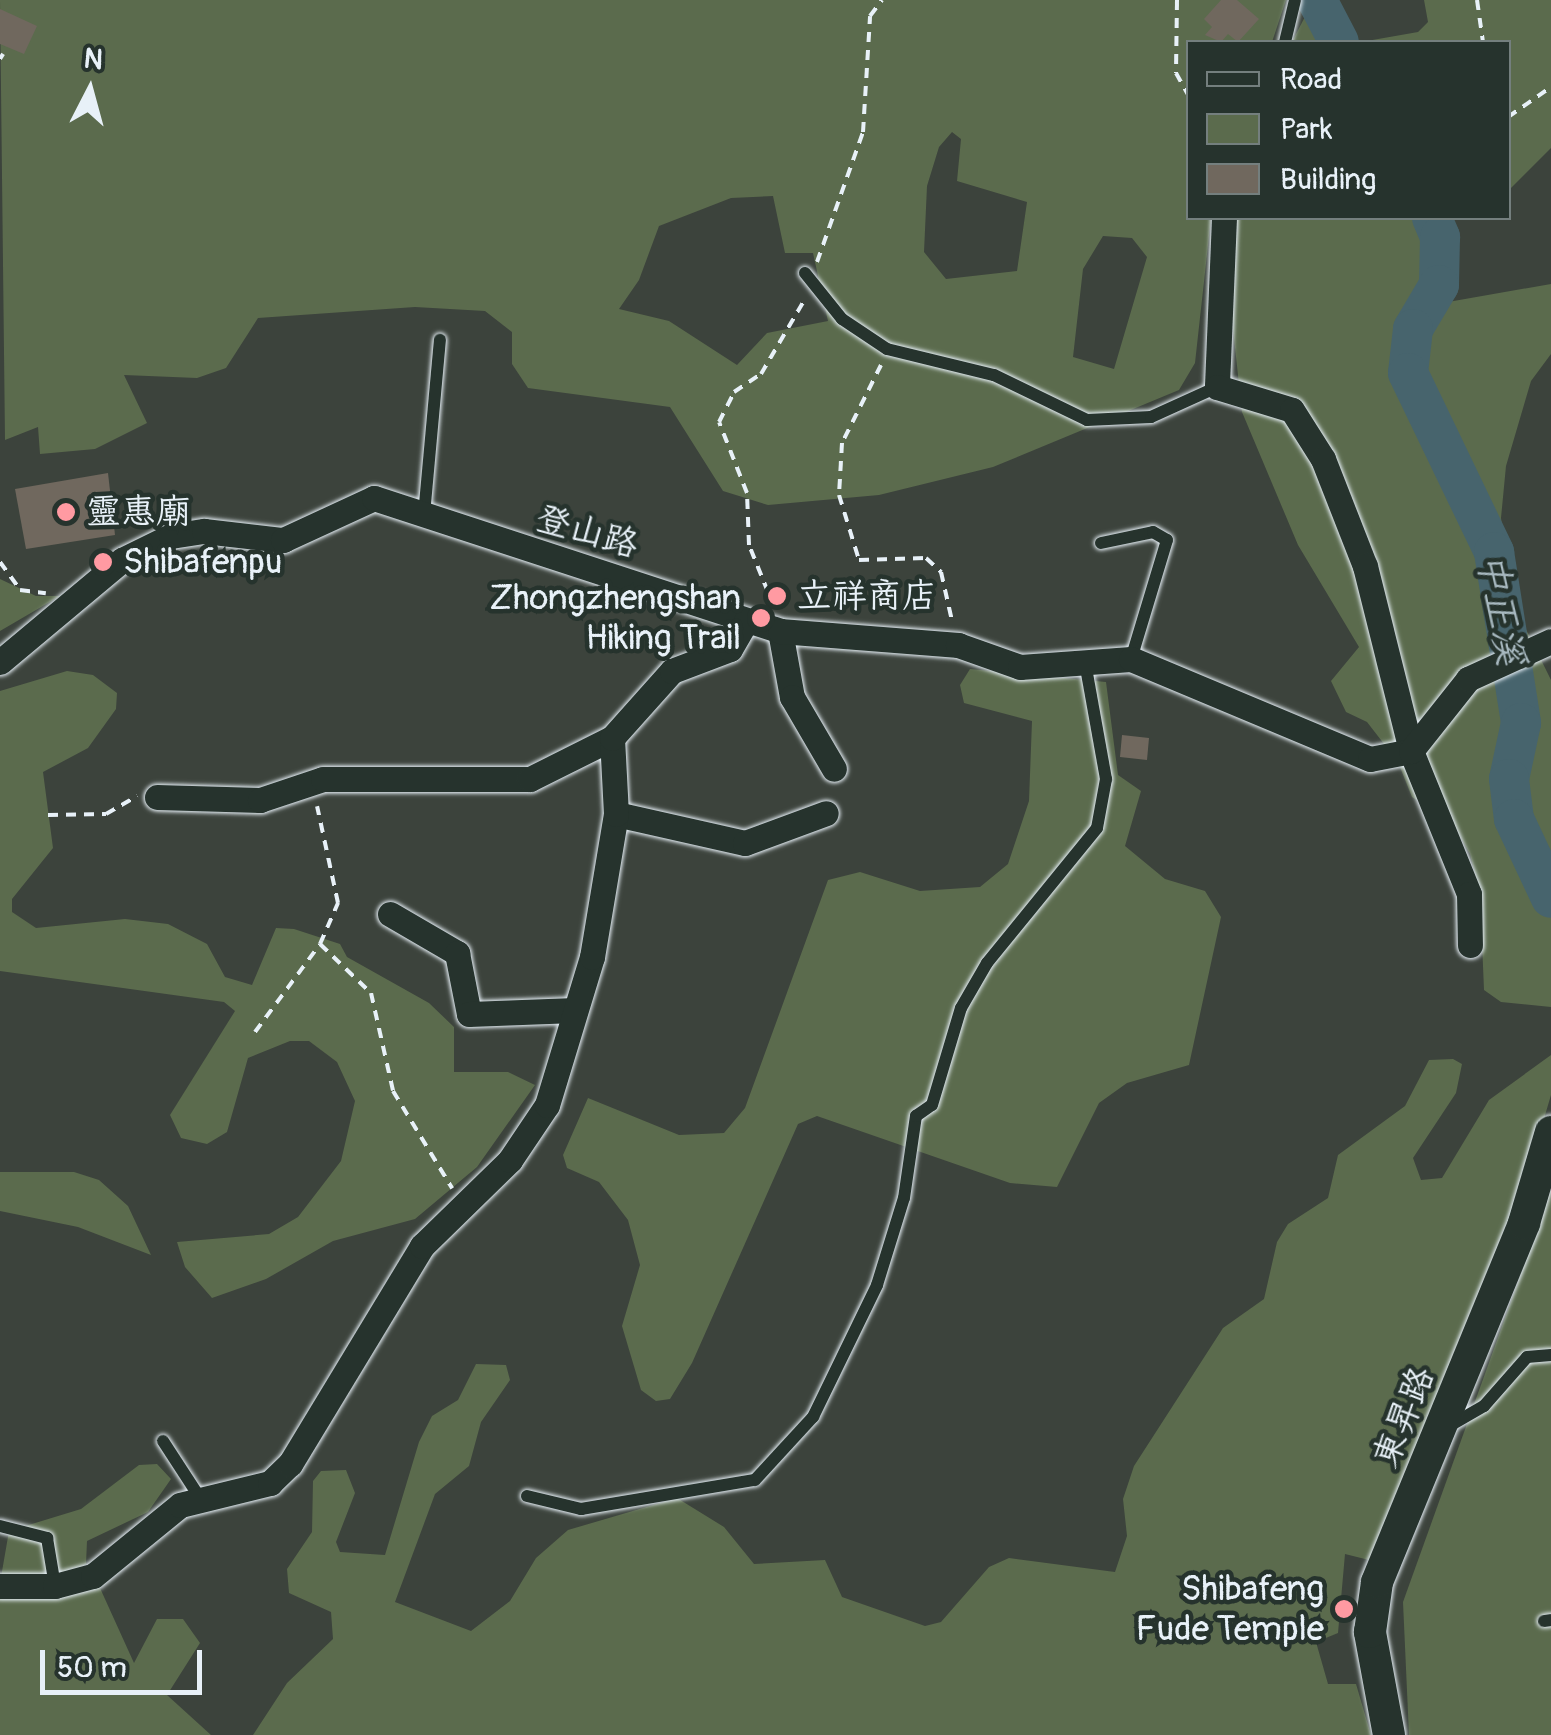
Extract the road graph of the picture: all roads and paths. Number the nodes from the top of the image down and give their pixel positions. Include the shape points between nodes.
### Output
1 (882, 0) edge
2 (1178, 0) edge
3 (1296, 0) edge
4 (1478, 0) edge
5 (1285, 40) edge
6 (1483, 40) edge
7 (1551, 86) edge
8 (1186, 91) edge
9 (1511, 115) edge
10 (1224, 220) edge
11 (809, 277) junction
12 (440, 340) dead end
13 (887, 349) junction
14 (1217, 387) junction
15 (424, 518) junction
16 (1101, 543) dead end
17 (0, 562) edge
18 (86, 588) junction
19 (768, 592) dead end
20 (746, 621) junction
21 (780, 631) junction
22 (1551, 641) edge
23 (958, 645) junction
24 (1131, 659) junction
25 (1085, 660) junction
26 (0, 662) edge
27 (612, 738) junction
28 (1410, 751) junction
29 (834, 770) dead end
30 (308, 788) junction
31 (156, 797) joint
32 (826, 813) dead end
33 (616, 814) junction
34 (48, 815) dead end
35 (390, 914) dead end
36 (320, 944) junction
37 (1470, 944) dead end
38 (575, 1010) junction
39 (256, 1032) dead end
40 (1551, 1132) edge
41 (460, 1200) junction
42 (1551, 1355) edge
43 (1442, 1430) junction
44 (163, 1441) dead end
45 (528, 1496) dead end
46 (200, 1498) junction
47 (0, 1526) edge
48 (0, 1586) edge
49 (55, 1586) junction
50 (1389, 1735) edge

1 - 11 path via 870,16 863,132
2 - 8 path via 1176,73
3 - 5 lane
4 - 6 path
7 - 9 path
10 - 14 street
11 - 13 lane via 842,319
11 - 19 path via 761,374 734,392 720,422 747,493 750,545
12 - 15 lane
13 - 14 lane via 994,375 1036,399 1118,424
13 - 23 path via 842,442 839,495 860,560 926,558 941,572
14 - 28 street via 1292,410 1323,459 1366,566
15 - 18 street, 登山路 via 374,498 283,540 171,536
15 - 20 street, 登山路
16 - 24 lane via 1153,532 1167,540
17 - 18 path via 20,590
18 - 26 street, 登山路
20 - 21 street, 登山路
20 - 27 street via 730,648 701,655 658,684
21 - 23 street, 登山路
21 - 29 street via 792,697
22 - 28 street via 1513,652 1468,679
23 - 25 street, 登山路 via 1020,667
24 - 25 street, 登山路
24 - 28 street, 登山路 via 1344,754 1387,759
25 - 45 lane via 1104,744 1097,828 1080,858 986,963 961,1008 932,1105 916,1116 904,1198 877,1285 813,1417 755,1480 581,1509
27 - 30 street via 530,779 323,779
27 - 33 street
28 - 37 street via 1469,894
30 - 31 street via 260,800
30 - 36 path via 327,831 338,903
31 - 34 path via 133,796 106,814
32 - 33 street via 745,842
33 - 38 street
35 - 38 street via 458,953 469,1014
36 - 39 path
36 - 41 path via 371,993 393,1091
38 - 41 street via 547,1105 510,1160
40 - 43 street, 東昇路
41 - 46 street via 384,1305 290,1464 270,1483
42 - 43 lane via 1526,1357 1484,1406
43 - 50 street, 東昇路 via 1378,1582 1370,1632
44 - 46 lane
46 - 49 street via 180,1505 93,1576
47 - 49 lane via 47,1538
48 - 49 street

